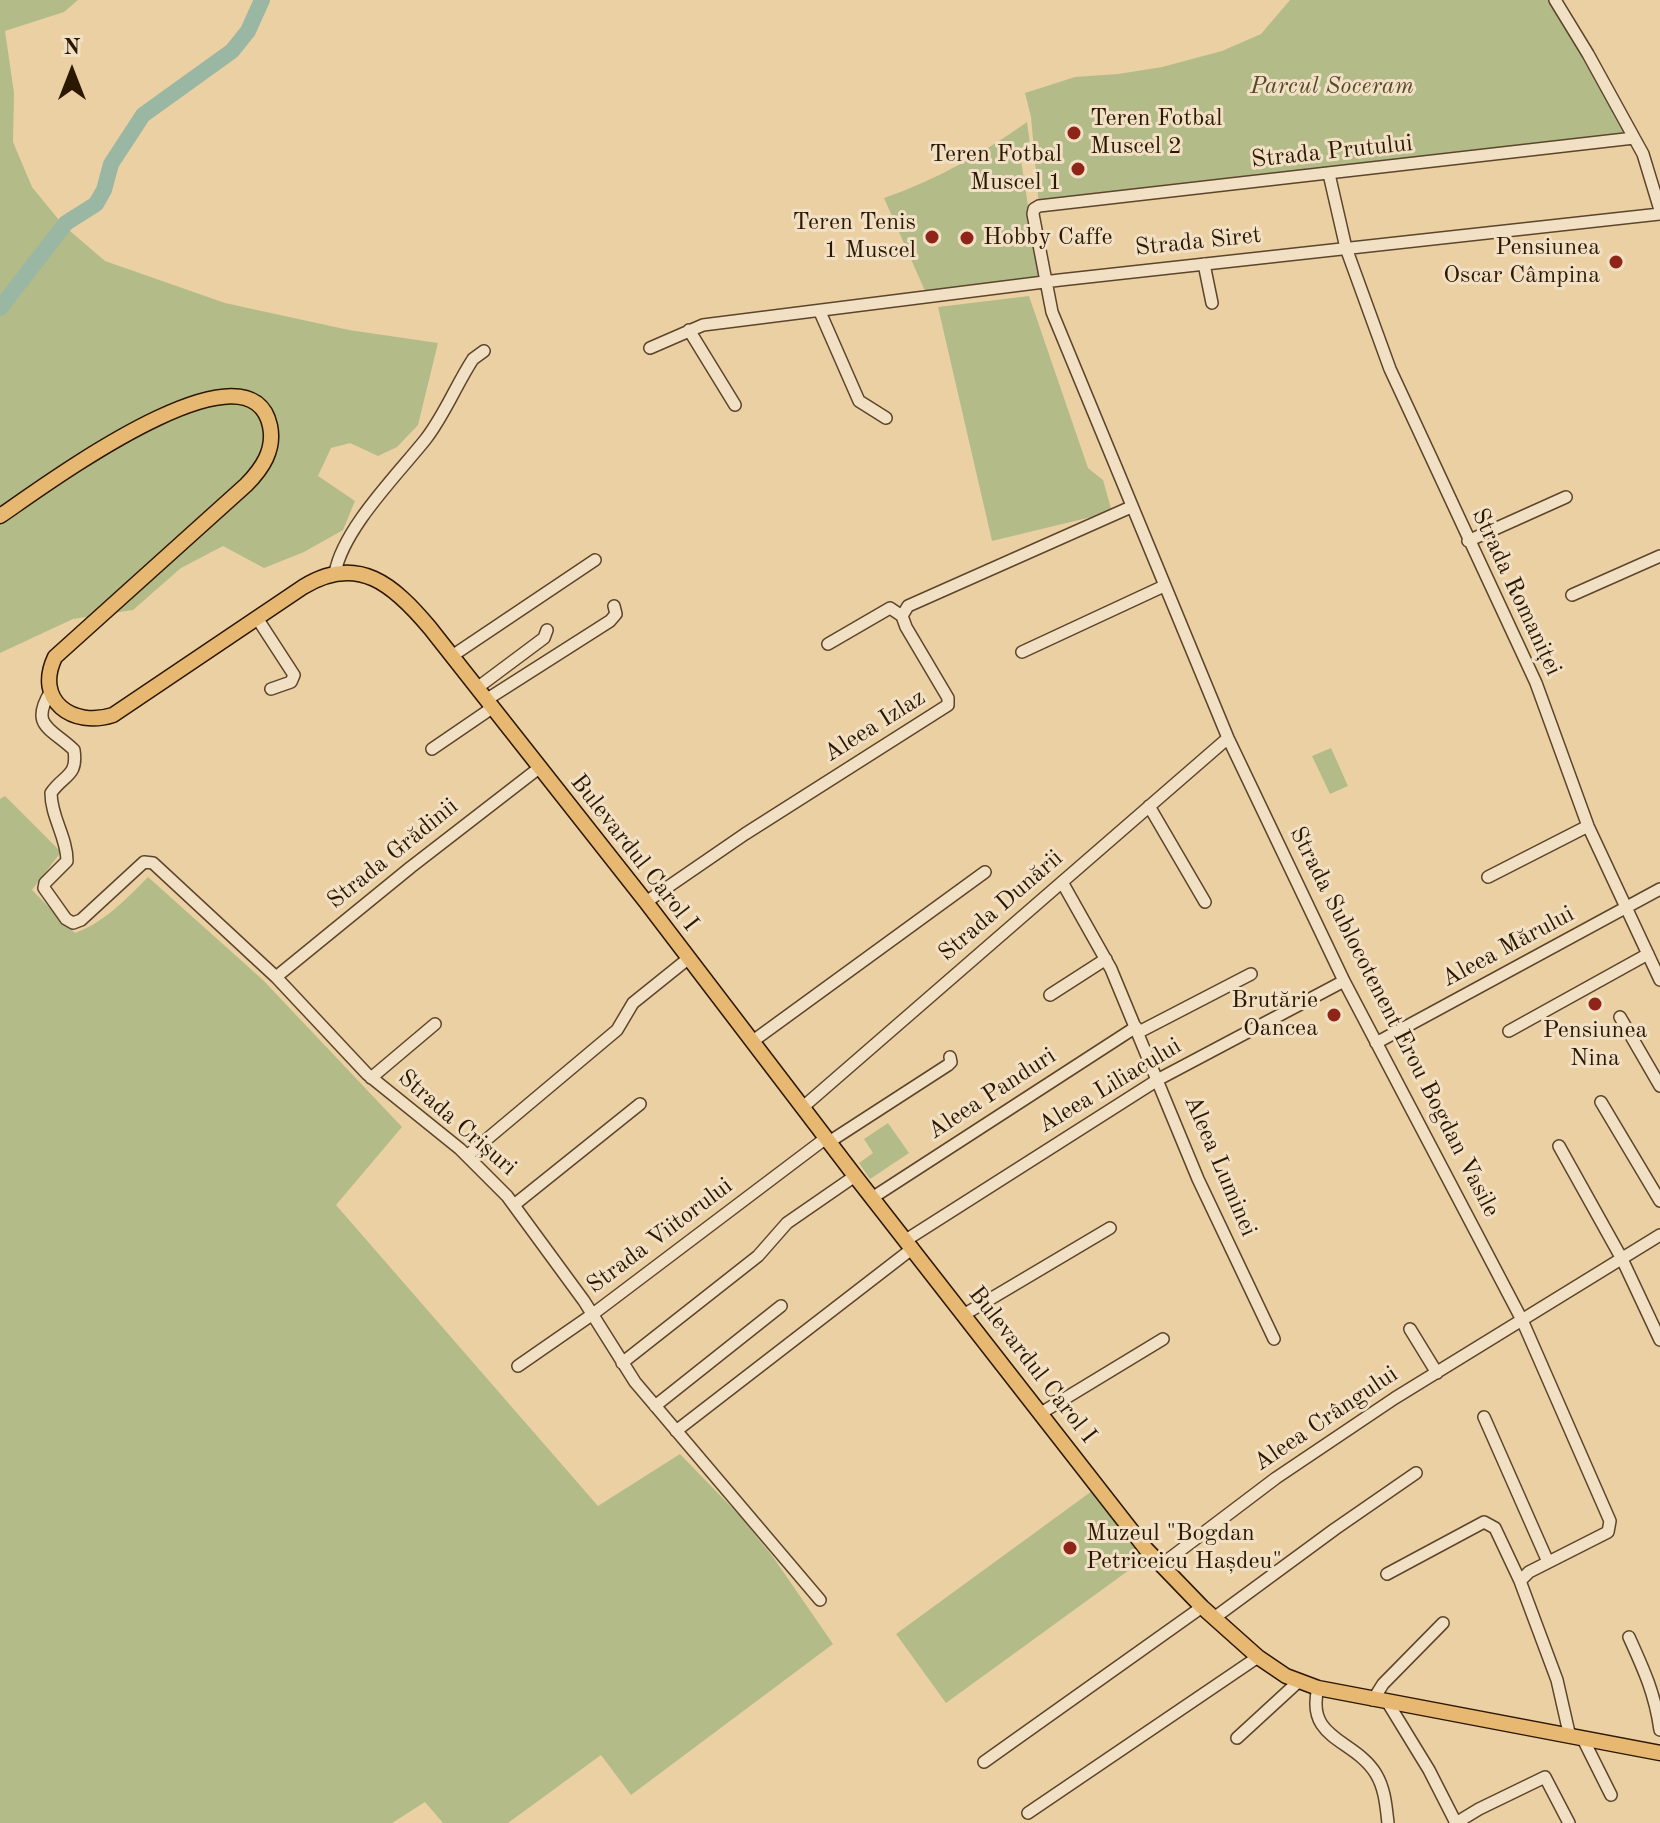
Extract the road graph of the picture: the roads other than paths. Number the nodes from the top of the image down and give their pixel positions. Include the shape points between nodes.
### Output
1 (1555, 0) edge
2 (1634, 138) junction
3 (1329, 174) junction
4 (1660, 212) edge
5 (1346, 248) junction
6 (1204, 264) junction
7 (1045, 282) junction
8 (1212, 303) dead end
9 (820, 312) junction
10 (689, 330) junction
11 (650, 348) dead end
12 (484, 351) dead end
13 (735, 405) dead end
14 (886, 418) dead end
15 (1566, 497) dead end
16 (1131, 507) junction
17 (0, 516) edge
18 (1468, 541) junction
19 (1660, 556) edge
20 (595, 560) dead end
21 (335, 573) junction
22 (1164, 586) junction
23 (1572, 595) dead end
24 (614, 606) dead end
25 (902, 616) junction
26 (257, 618) junction
27 (547, 630) dead end
28 (828, 644) dead end
29 (1022, 652) dead end
30 (452, 656) junction
31 (271, 689) dead end
32 (51, 691) junction
33 (485, 699) junction
34 (1228, 738) junction
35 (432, 749) dead end
36 (539, 768) junction
37 (1149, 806) junction
38 (1588, 826) junction
39 (985, 872) dead end
40 (1488, 877) dead end
41 (1062, 882) junction
42 (1660, 889) edge
43 (646, 902) junction
44 (1205, 902) dead end
45 (1627, 908) junction
46 (1648, 954) junction
47 (689, 958) junction
48 (1106, 959) junction
49 (1251, 974) dead end
50 (276, 977) junction
51 (1660, 980) edge
52 (1344, 981) junction
53 (1050, 995) dead end
54 (1620, 1017) dead end
55 (435, 1024) dead end
56 (1138, 1029) junction
57 (1509, 1031) dead end
58 (753, 1041) junction
59 (1376, 1043) junction
60 (950, 1057) dead end
61 (371, 1078) junction
62 (1159, 1079) junction
63 (1660, 1086) edge
64 (1601, 1102) dead end
65 (640, 1104) dead end
66 (803, 1107) junction
67 (828, 1140) junction
68 (1559, 1146) dead end
69 (468, 1155) junction
70 (855, 1176) junction
71 (872, 1198) junction
72 (1660, 1201) edge
73 (514, 1205) junction
74 (1110, 1228) dead end
75 (1660, 1235) edge
76 (909, 1244) junction
77 (1622, 1259) junction
78 (781, 1306) dead end
79 (593, 1314) junction
80 (965, 1314) junction
81 (1522, 1320) junction
82 (1410, 1329) dead end
83 (1163, 1339) dead end
84 (1274, 1339) dead end
85 (1660, 1340) edge
86 (622, 1363) junction
87 (518, 1366) dead end
88 (1437, 1373) junction
89 (655, 1406) junction
90 (1041, 1413) junction
91 (1484, 1417) dead end
92 (676, 1431) junction
93 (1416, 1473) dead end
94 (1548, 1562) junction
95 (1161, 1565) junction
96 (1387, 1574) dead end
97 (1520, 1581) junction
98 (820, 1600) dead end
99 (1202, 1607) junction
100 (1214, 1618) junction
101 (1443, 1623) dead end
102 (1629, 1637) dead end
103 (1258, 1657) junction
104 (1298, 1682) junction
105 (1318, 1688) junction
106 (1380, 1701) junction
107 (1660, 1730) edge
108 (1237, 1738) dead end
109 (1577, 1738) junction
110 (1660, 1746) edge
111 (1660, 1753) edge
112 (984, 1762) dead end
113 (1611, 1795) dead end
114 (1028, 1813) dead end
115 (1388, 1823) edge
116 (1456, 1823) edge
117 (1569, 1823) edge

1 - 2 street
2 - 3 street, Strada Prutului
2 - 4 street
3 - 5 street, Strada Romaniței
3 - 7 street, Strada Prutului via 1039,206 1033,214
4 - 5 street, Strada Siret
5 - 6 street, Strada Siret
5 - 18 street, Strada Romaniței via 1394,380
6 - 7 street, Strada Siret
6 - 8 street
7 - 9 street, Strada Siret
7 - 16 street, Strada Sublocotenent Erou Bogdan Vasile via 1052,312
9 - 10 street, Strada Siret
9 - 14 street via 859,401
10 - 11 street, Strada Siret
10 - 13 street
12 - 21 street via 473,359 424,441 353,533
15 - 18 street
16 - 22 street, Strada Sublocotenent Erou Bogdan Vasile
16 - 25 street via 908,606
17 - 32 main road via 117,439 199,401 238,396 258,405 268,420 270,447 257,474 61,650 49,674
18 - 38 street, Strada Romaniței via 1536,683
19 - 23 street
20 - 30 street
21 - 26 main road via 314,580
21 - 30 main road, Bulevardul Carol I via 364,574 392,588
22 - 29 street
22 - 34 street, Strada Sublocotenent Erou Bogdan Vasile
24 - 33 street via 610,621
25 - 28 street via 890,608
25 - 43 street, Aleea Izlaz via 948,705
26 - 31 street via 294,675 291,682
26 - 32 main road via 113,715 80,719 63,710
27 - 33 street
30 - 33 main road, Bulevardul Carol I
32 - 50 street, Strada Crișuri via 43,703 42,722 74,750 75,758 73,771 51,793 67,861 44,888 69,922 81,920 144,862 151,862
33 - 35 street
33 - 36 main road, Bulevardul Carol I
34 - 37 street, Strada Dunării
34 - 52 street, Strada Sublocotenent Erou Bogdan Vasile
36 - 43 main road, Bulevardul Carol I
36 - 50 street, Strada Grădinii
37 - 41 street, Strada Dunării
37 - 44 street
38 - 40 street
38 - 45 street, Strada Romaniței
39 - 58 street
41 - 48 street, Aleea Luminei
41 - 66 street, Strada Dunării
42 - 45 street, Aleea Mărului
43 - 47 main road, Bulevardul Carol I
45 - 46 street, Strada Romaniței
45 - 59 street, Aleea Mărului
46 - 51 street, Strada Romaniței
46 - 57 street
47 - 58 main road, Bulevardul Carol I
47 - 69 street via 633,1003 617,1030
48 - 53 street
48 - 56 street, Aleea Luminei
49 - 56 street, Aleea Panduri
50 - 61 street, Strada Crișuri
52 - 59 street, Strada Sublocotenent Erou Bogdan Vasile
52 - 62 street, Aleea Liliacului
54 - 63 street
55 - 61 street
56 - 62 street, Aleea Luminei
56 - 71 street, Aleea Panduri
58 - 66 main road, Bulevardul Carol I
59 - 81 street, Strada Sublocotenent Erou Bogdan Vasile
60 - 67 street, Strada Viitorului via 948,1065
61 - 69 street, Strada Crișuri
62 - 76 street, Aleea Liliacului
62 - 84 street, Aleea Luminei via 1198,1179
64 - 72 street
65 - 73 street
66 - 67 main road, Bulevardul Carol I
67 - 70 main road, Bulevardul Carol I
67 - 79 street, Strada Viitorului
68 - 77 street
69 - 73 street, Strada Crișuri
70 - 71 main road, Bulevardul Carol I
70 - 86 street via 787,1223 758,1256
71 - 76 main road, Bulevardul Carol I
73 - 79 street, Strada Crișuri
74 - 80 street
75 - 77 street, Aleea Crângului
76 - 80 main road, Bulevardul Carol I
76 - 92 street, Aleea Liliacului
77 - 81 street, Aleea Crângului
77 - 85 street
78 - 89 street
79 - 86 street, Strada Crișuri
79 - 87 street, Strada Viitorului
80 - 90 main road, Bulevardul Carol I
81 - 88 street, Aleea Crângului
81 - 94 street, Strada Sublocotenent Erou Bogdan Vasile via 1611,1525 1605,1534
82 - 88 street
83 - 90 street
86 - 89 street, Strada Crișuri
88 - 95 street, Aleea Crângului via 1276,1478
89 - 92 street, Strada Crișuri
90 - 95 main road, Bulevardul Carol I
91 - 94 street
92 - 98 street, Strada Crișuri
93 - 100 street
94 - 97 street, Strada Sublocotenent Erou Bogdan Vasile
95 - 99 main road, Bulevardul Carol I
96 - 97 street via 1484,1522 1495,1528
97 - 109 street
99 - 100 main road, Bulevardul Carol I
99 - 112 street
100 - 103 main road, Bulevardul Carol I
101 - 106 street via 1383,1684
102 - 107 street via 1650,1682
103 - 104 main road, Bulevardul Carol I
103 - 114 street
104 - 105 main road, Bulevardul Carol I
104 - 108 street
105 - 106 main road, Bulevardul Carol I
105 - 115 street via 1317,1721 1376,1774 1386,1797
106 - 109 main road, Bulevardul Carol I
106 - 116 street via 1429,1770
109 - 111 main road, Bulevardul Carol I
109 - 113 street
110 - 111 street
116 - 117 street via 1545,1777

